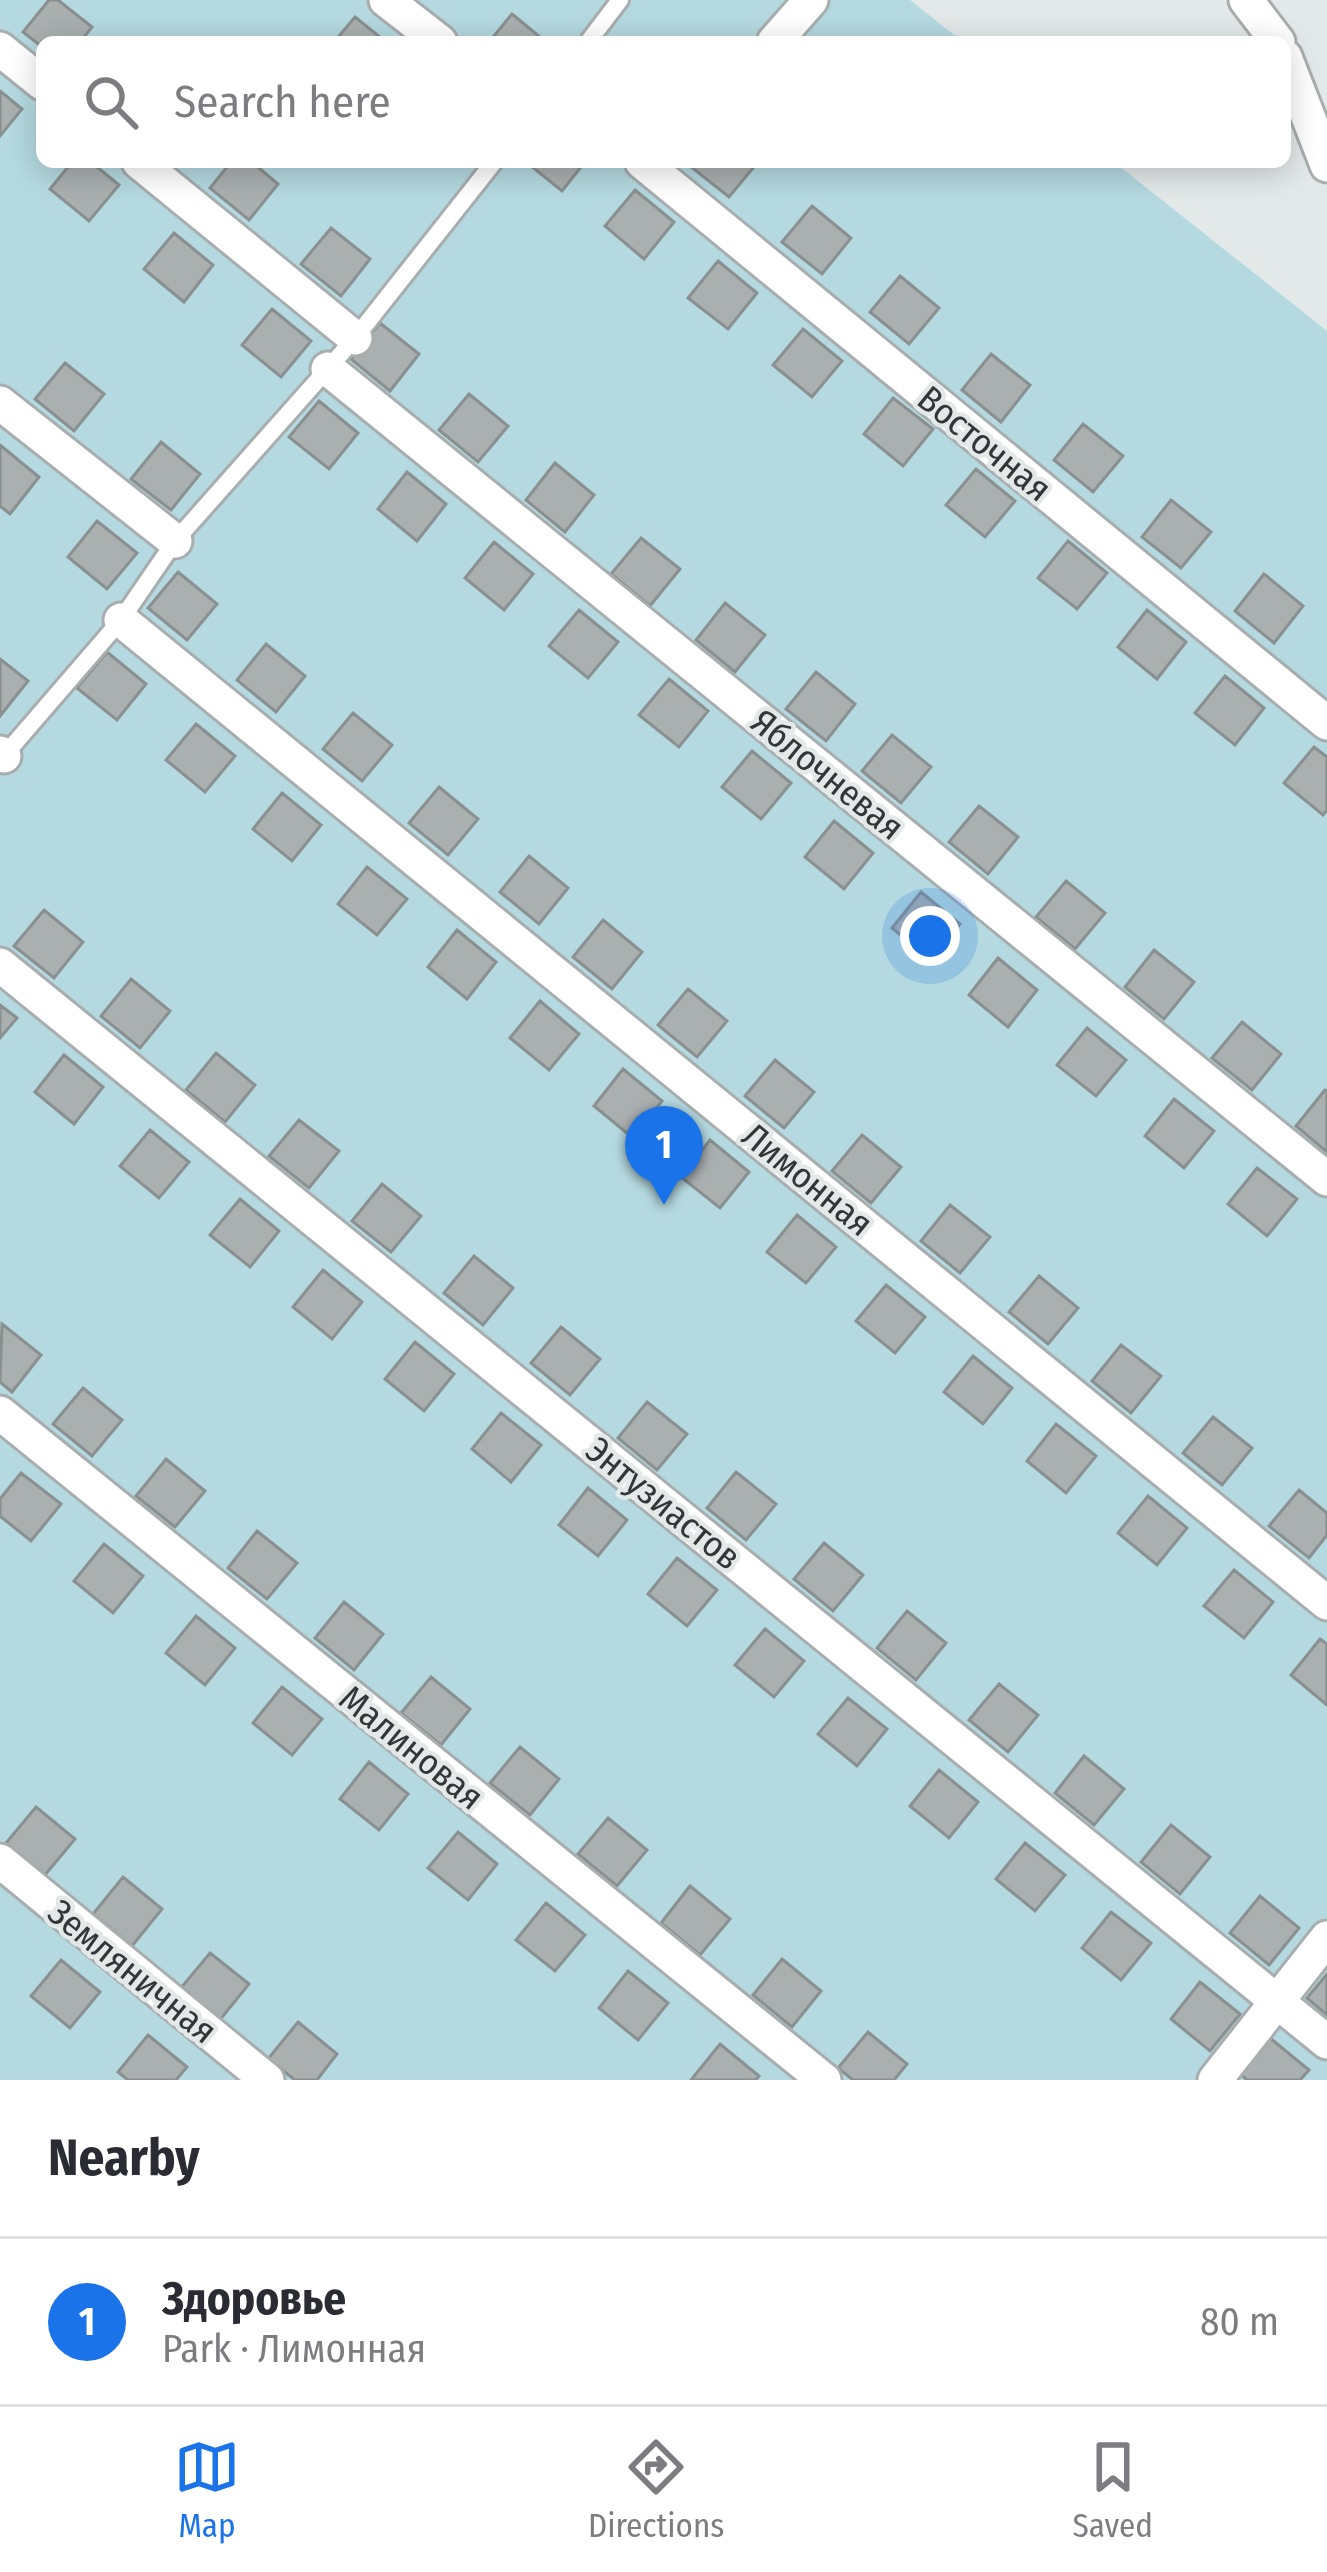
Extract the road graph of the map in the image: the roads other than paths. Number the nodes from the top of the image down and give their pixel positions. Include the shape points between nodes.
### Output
1 (386, 0) edge
2 (620, 0) edge
3 (811, 0) edge
4 (1246, 0) edge
5 (432, 36) edge
6 (593, 36) edge
7 (779, 36) edge
8 (1273, 36) edge
9 (0, 49) edge
10 (1291, 72) edge
11 (36, 78) edge
12 (1327, 165) edge
13 (146, 168) edge
14 (489, 168) edge
15 (658, 168) edge
16 (355, 338) junction
17 (328, 369) junction
18 (0, 403) edge
19 (175, 541) junction
20 (121, 620) junction
21 (1327, 723) edge
22 (1, 757) edge
23 (0, 965) edge
24 (1327, 1179) edge
25 (0, 1413) edge
26 (1327, 1603) edge
27 (0, 1861) edge
28 (1327, 1938) edge
29 (1278, 2001) junction
30 (1327, 2042) edge
31 (267, 2080) edge
32 (824, 2080) edge
33 (1215, 2080) edge

1 - 5 street
2 - 6 lane
3 - 7 street
4 - 8 street
9 - 11 street
10 - 12 street
13 - 16 street
14 - 16 lane
15 - 21 street, Восточная
16 - 17 lane
17 - 19 lane
17 - 24 street, Яблочневая
18 - 19 street
19 - 20 lane
20 - 22 lane
20 - 26 street, Лимонная
23 - 29 street, Энтузиастов
25 - 32 street, Малиновая
27 - 31 street, Земляничная
28 - 29 street
29 - 30 street, Энтузиастов
29 - 33 street

